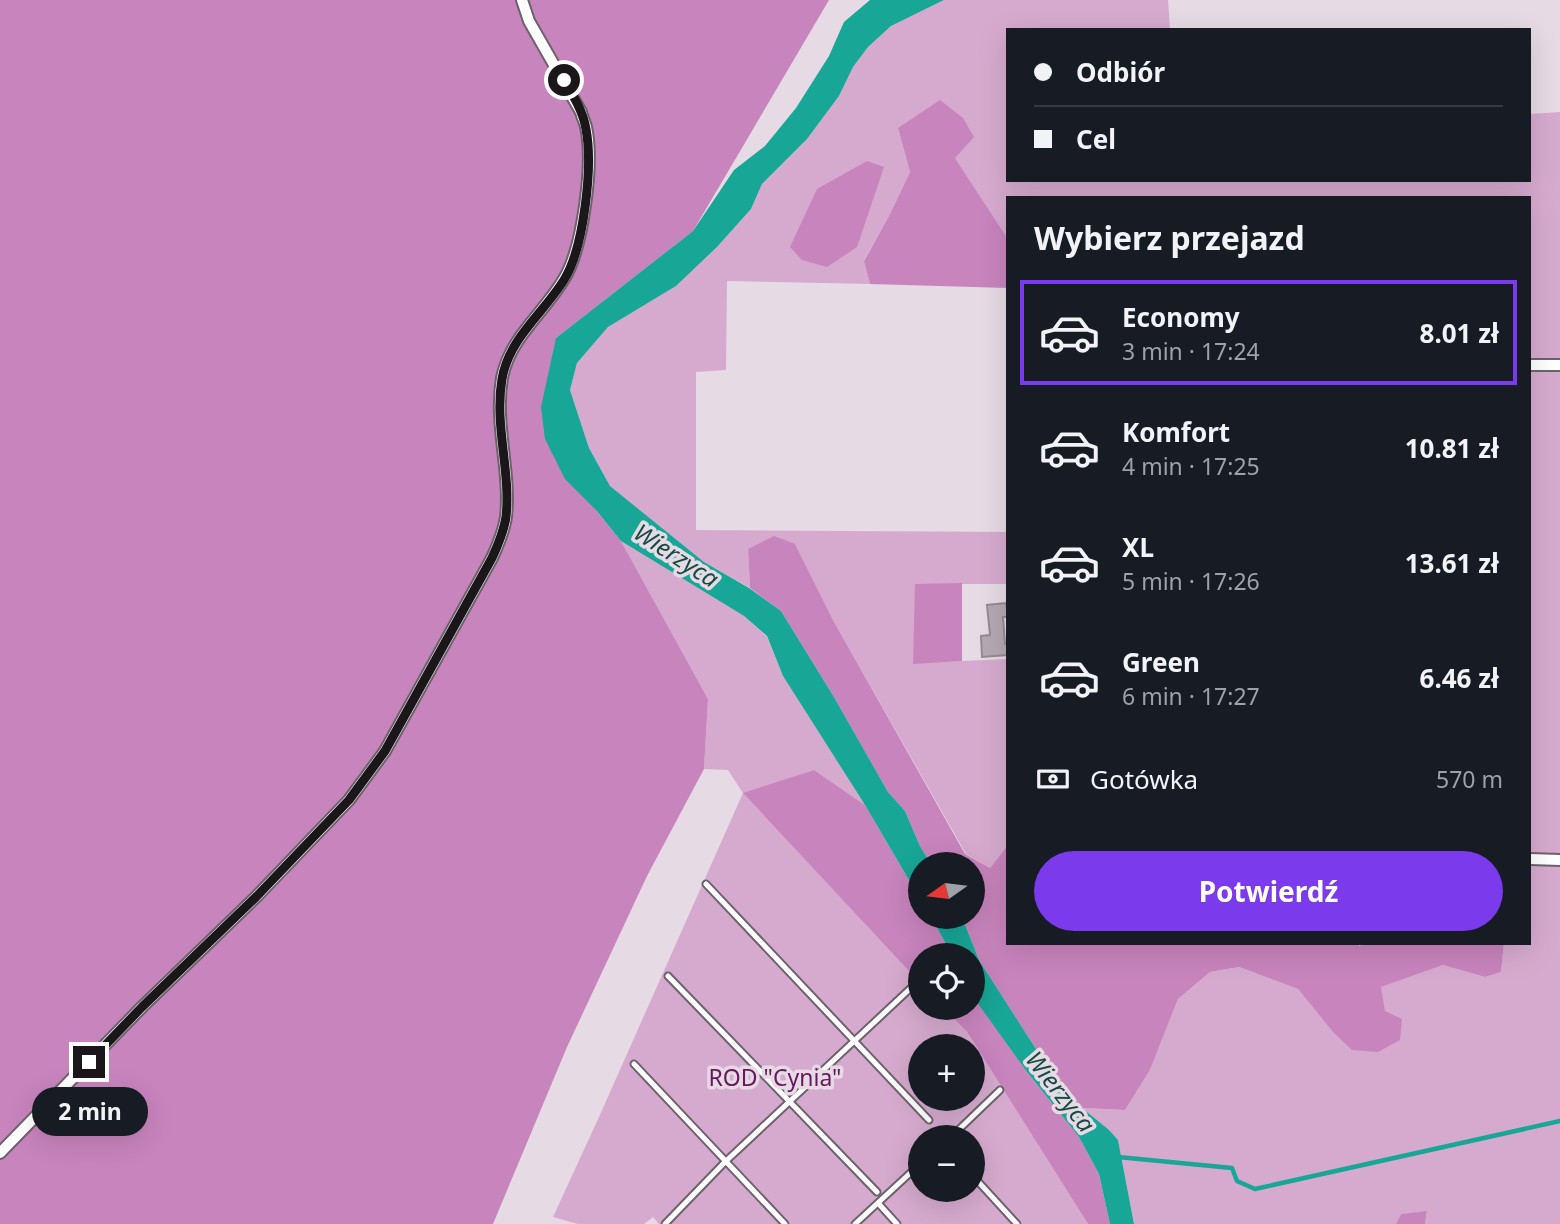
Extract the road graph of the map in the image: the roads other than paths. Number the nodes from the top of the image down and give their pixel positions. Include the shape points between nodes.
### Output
1 (522, 0) edge
2 (1531, 365) edge
3 (1560, 365) edge
4 (1531, 859) edge
5 (1560, 860) edge
6 (706, 884) dead end
7 (668, 976) dead end
8 (908, 991) edge
9 (853, 1041) junction
10 (634, 1064) dead end
11 (1000, 1090) dead end
12 (790, 1101) junction
13 (929, 1121) dead end
14 (964, 1125) edge
15 (0, 1153) edge
16 (725, 1161) junction
17 (908, 1175) edge
18 (985, 1190) edge
19 (877, 1192) dead end
20 (878, 1203) junction
21 (665, 1224) edge
22 (785, 1224) edge
23 (855, 1224) edge
24 (897, 1224) edge
25 (1017, 1224) edge

1 - 15 street via 529,21 581,112 588,166 579,243 565,279 506,363 500,399 506,519 492,558 385,751 349,800
2 - 3 street
4 - 5 street
6 - 9 lane
7 - 12 lane
8 - 9 lane
9 - 12 lane
9 - 13 lane
10 - 16 lane
11 - 14 lane
12 - 16 lane
12 - 19 lane
16 - 21 lane
16 - 22 lane
17 - 20 lane
18 - 25 lane
20 - 23 lane
20 - 24 lane

